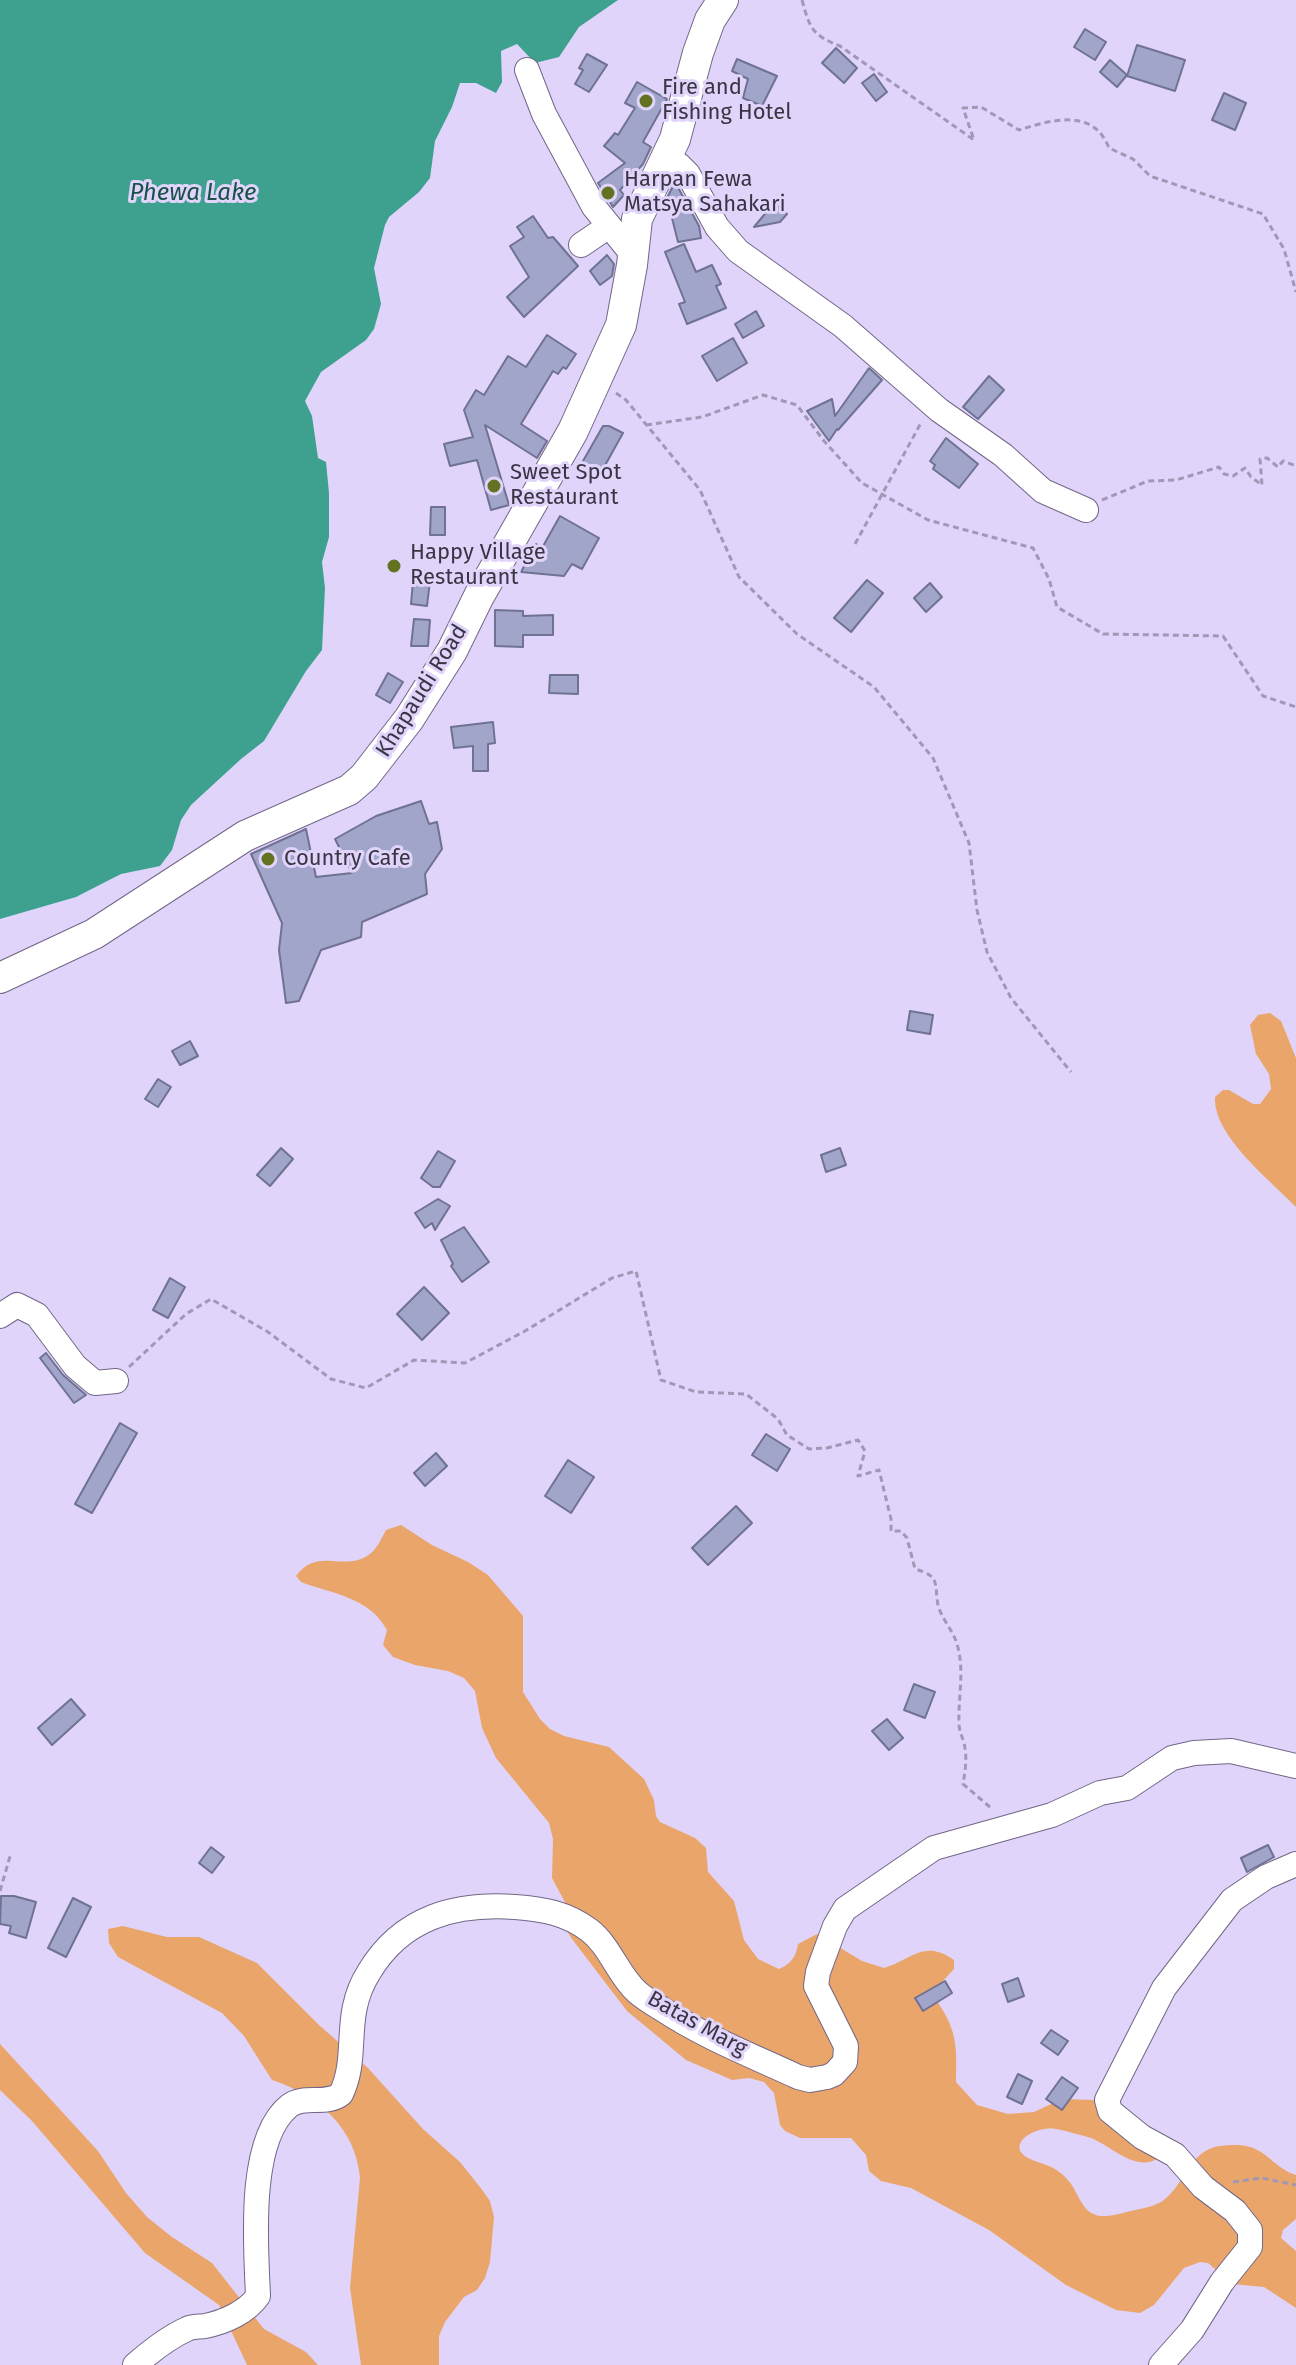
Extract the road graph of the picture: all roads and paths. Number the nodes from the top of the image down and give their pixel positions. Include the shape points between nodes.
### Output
1 (723, 0) edge
2 (802, 0) edge
3 (527, 70) dead end
4 (666, 158) junction
5 (609, 226) junction
6 (581, 245) dead end
7 (633, 255) junction
8 (1296, 292) edge
9 (596, 379) junction
10 (931, 403) junction
11 (646, 425) junction
12 (1296, 466) edge
13 (883, 495) junction
14 (1086, 510) joint
15 (855, 544) dead end
16 (1296, 707) edge
17 (0, 978) edge
18 (1071, 1072) dead end
19 (0, 1316) edge
20 (116, 1381) joint
21 (1296, 1766) edge
22 (1006, 1827) junction
23 (11, 1853) dead end
24 (1296, 1864) edge
25 (0, 1891) edge
26 (1296, 2185) edge
27 (1203, 2187) junction
28 (135, 2365) edge
29 (1161, 2365) edge

1 - 4 main road, Khapaudi Road via 698,53
2 - 8 path via 818,38 840,46 974,140 963,108 981,107 1019,130 1059,118 1088,123 1104,135 1109,148 1133,159 1150,176 1263,214 1284,249
3 - 5 street via 544,114
4 - 7 main road, Khapaudi Road via 637,219
4 - 10 street via 688,174 717,227 738,251 843,326
5 - 6 street
5 - 7 street
7 - 9 main road, Khapaudi Road via 621,325
9 - 11 path via 626,400
9 - 17 main road, Khapaudi Road via 573,431 452,651 364,777 329,800 245,836 94,934
10 - 13 path
10 - 14 street via 1043,491
11 - 13 path via 702,417 763,395 797,405 862,483
11 - 18 path via 700,490 739,577 797,634 874,687 933,758 969,843 987,952 1011,998
12 - 14 path via 1283,461 1278,467 1260,459 1262,485 1245,468 1233,476 1219,467 1176,480 1148,481
13 - 15 path
13 - 16 path via 928,520 1033,548 1057,607 1103,634 1223,636 1263,696
19 - 20 street via 17,1305 37,1315 75,1366 95,1383
20 - 22 path via 186,1314 211,1299 268,1332 331,1379 366,1388 414,1360 465,1363 612,1278 636,1271 661,1380 696,1392 746,1394 809,1449 858,1440 865,1451 858,1476 879,1470 891,1531 901,1531 915,1569 928,1573 937,1584 938,1604 956,1639 963,1784 999,1812
21 - 22 street, Batas Marg via 1231,1751 1172,1758 1127,1788
22 - 28 street, Batas Marg via 934,1848 845,1909 816,1986 847,2054 834,2074 810,2080 666,2012 636,1991 593,1933 561,1914 467,1906 414,1926 390,1945 358,1992 351,2015 349,2074 341,2094 328,2100 298,2100 273,2126 262,2158 255,2217 258,2296 242,2313 189,2328
23 - 25 path
24 - 27 street via 1232,1900 1164,1988 1107,2100 1110,2111 1175,2155
26 - 27 path via 1262,2178
27 - 29 street via 1250,2230 1250,2247

